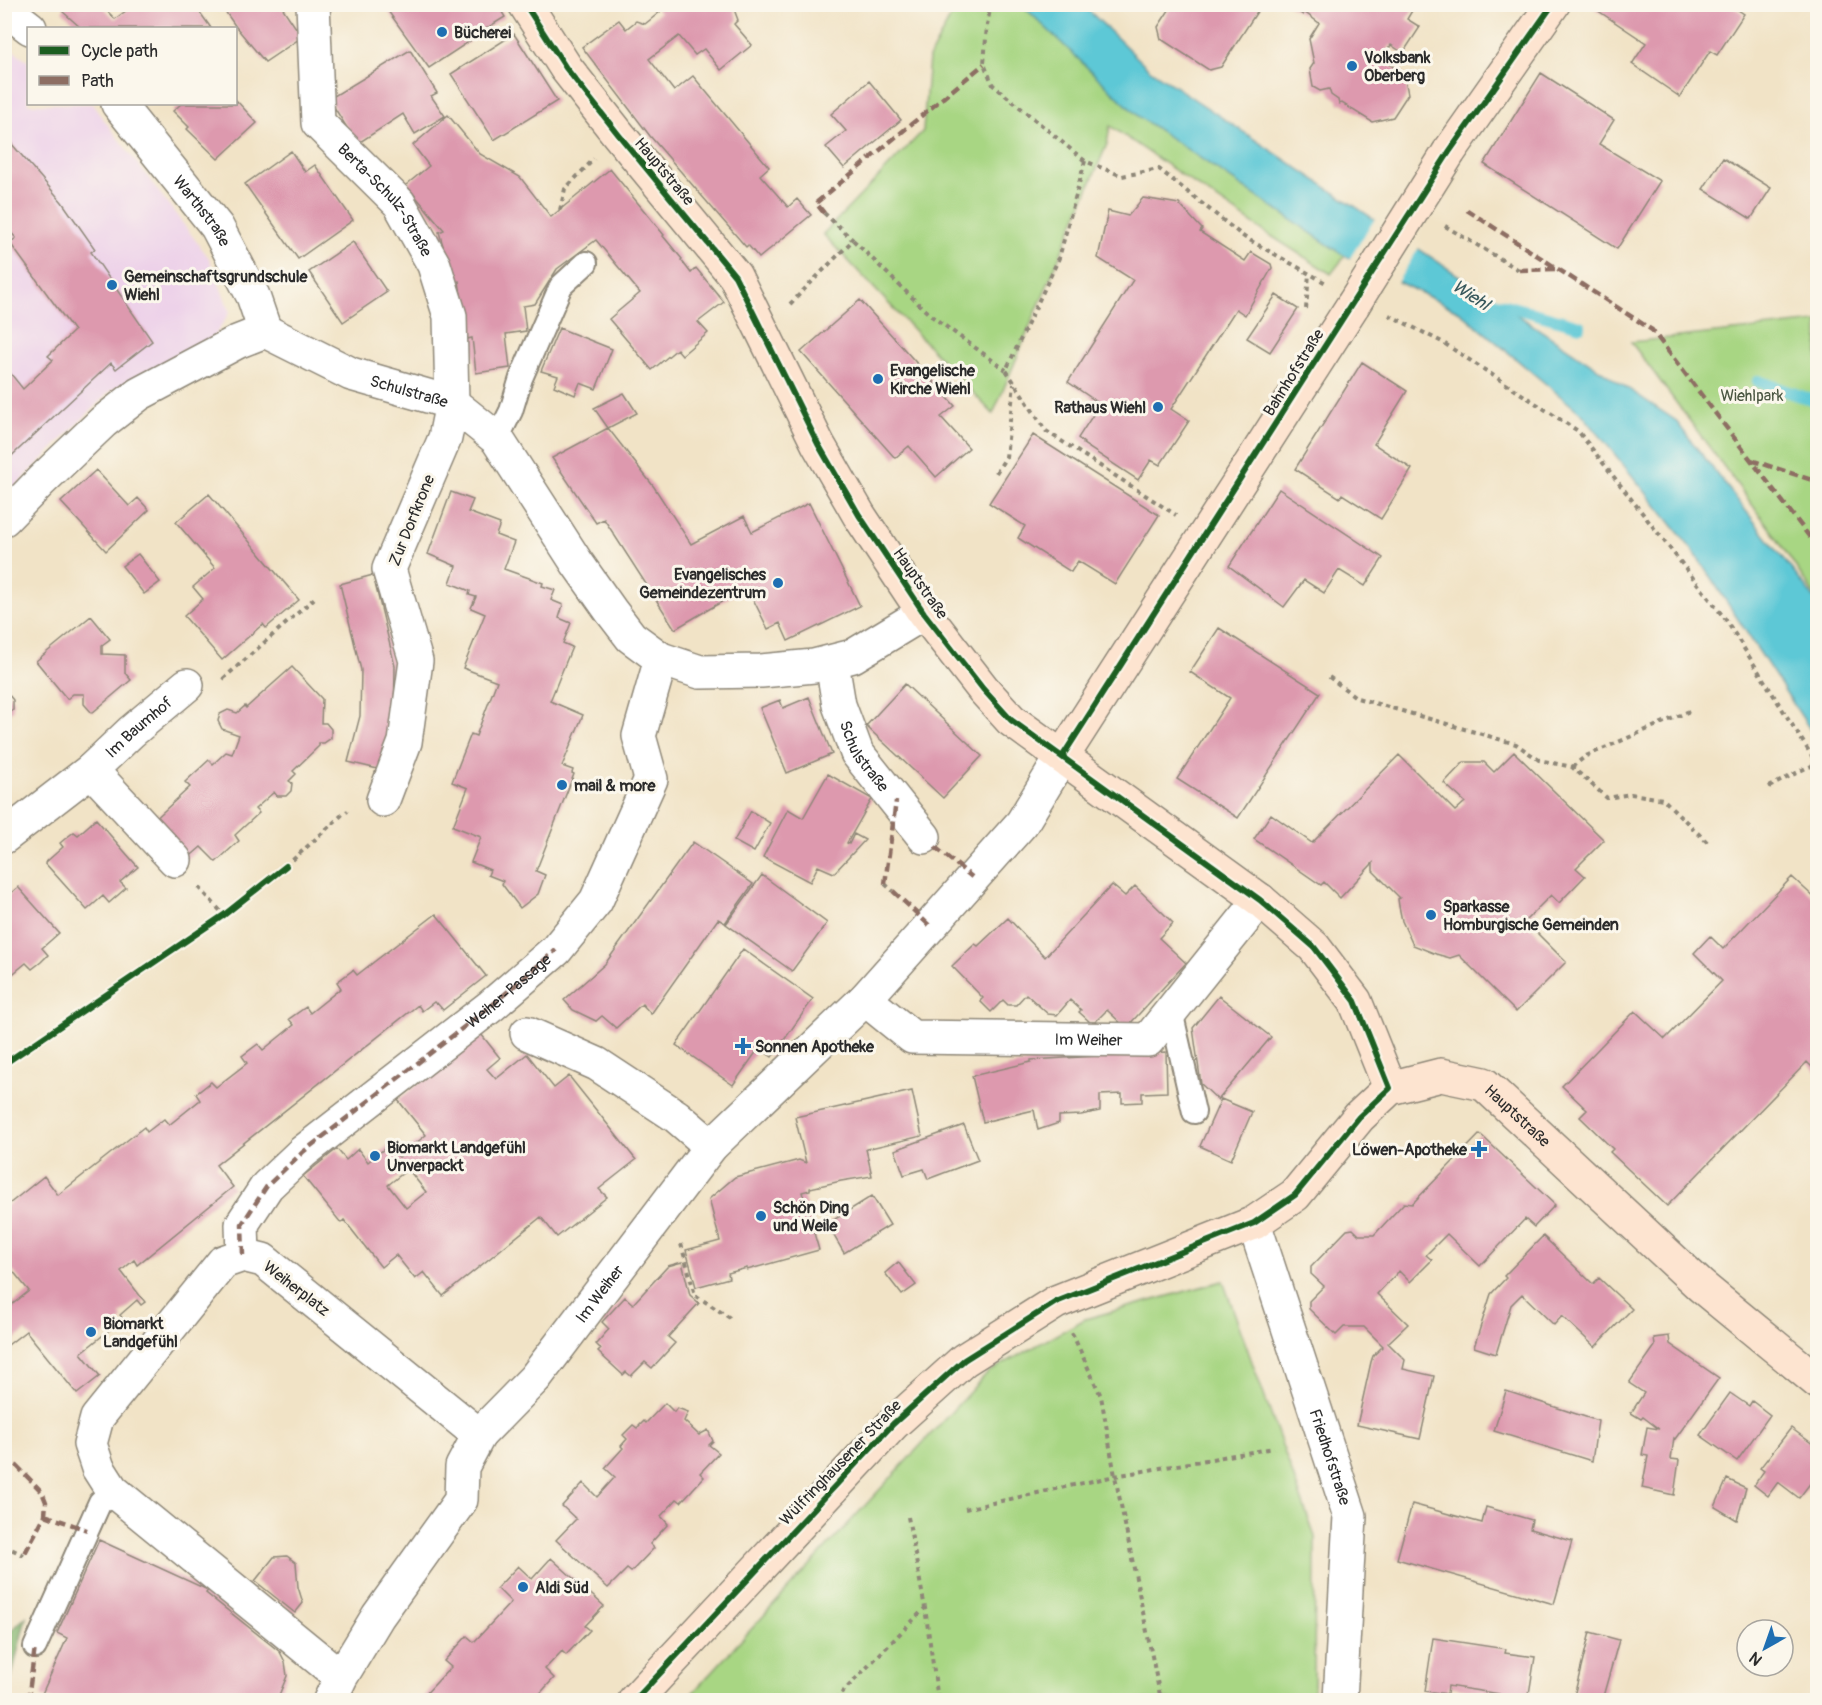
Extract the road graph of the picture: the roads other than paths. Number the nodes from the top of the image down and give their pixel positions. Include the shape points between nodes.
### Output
1 (313, 4) edge
2 (525, 4) edge
3 (1553, 4) edge
4 (4, 8) edge
5 (29, 27) edge
6 (119, 105) edge
7 (586, 263) dead end
8 (265, 331) junction
9 (452, 403) junction
10 (497, 439) junction
11 (4, 519) edge
12 (924, 613) junction
13 (661, 659) junction
14 (832, 663) junction
15 (187, 685) road end
16 (1062, 757) junction
17 (91, 770) junction
18 (383, 800) road end
19 (4, 837) edge
20 (924, 837) dead end
21 (175, 860) dead end
22 (1260, 900) junction
23 (865, 999) junction
24 (1171, 1011) junction
25 (527, 1033) dead end
26 (1390, 1088) junction
27 (1194, 1112) dead end
28 (711, 1146) junction
29 (1254, 1223) junction
30 (243, 1255) junction
31 (1818, 1382) edge
32 (479, 1435) junction
33 (112, 1490) junction
34 (35, 1647) dead end
35 (335, 1689) edge
36 (635, 1701) edge
37 (1340, 1701) edge

1 - 9 street, Berta-Schulz-Straße via 318,123 399,203 434,265 450,316
2 - 12 street, Hauptstraße via 566,69 735,276 818,444
3 - 16 street, Bahnhofstraße, bridge via 1449,152
4 - 5 street
6 - 8 street, Warthstraße via 216,226 254,296
7 - 10 lane via 561,286
8 - 9 street, Schulstraße via 351,374
8 - 11 street via 140,394 103,422
9 - 10 street, Schulstraße
9 - 18 street, Zur Dorfkrone via 445,438 389,569 416,661 405,742
10 - 13 street, Schulstraße via 631,638
12 - 14 street, Schulstraße via 853,656
12 - 16 street, Hauptstraße via 1011,720
13 - 14 street, Schulstraße via 700,672 761,671
13 - 30 street, Weiher-Passage via 639,736 651,779 596,901 556,950 296,1158 267,1186 242,1224
14 - 20 street, Schulstraße via 839,705 857,753
15 - 17 street, Im Baumhof
16 - 22 street, Hauptstraße
16 - 23 street, Im Weiher via 1022,823
17 - 19 street, Im Baumhof
17 - 21 street, Im Baumhof
22 - 24 street, Im Weiher
22 - 26 street, Hauptstraße via 1314,947 1355,1001
23 - 24 street, Im Weiher via 912,1037 1148,1040
23 - 28 street, Im Weiher
24 - 27 lane
25 - 28 street via 597,1064 676,1116
26 - 29 street, Wülfringhausener Straße via 1359,1117 1295,1195
26 - 31 street, Hauptstraße via 1441,1075 1484,1084 1701,1286
28 - 32 street, Im Weiher via 535,1378
29 - 36 street, Wülfringhausener Straße via 1056,1302 964,1360 893,1424
29 - 37 street, Friedhofstraße via 1350,1516
30 - 32 street, Weiherplatz via 263,1260
30 - 33 street, Weiherplatz via 222,1262 97,1418 90,1444 98,1468
32 - 35 street, Weiherplatz via 462,1467 461,1500 378,1616
33 - 34 lane via 100,1502
33 - 35 street, Weiherplatz

